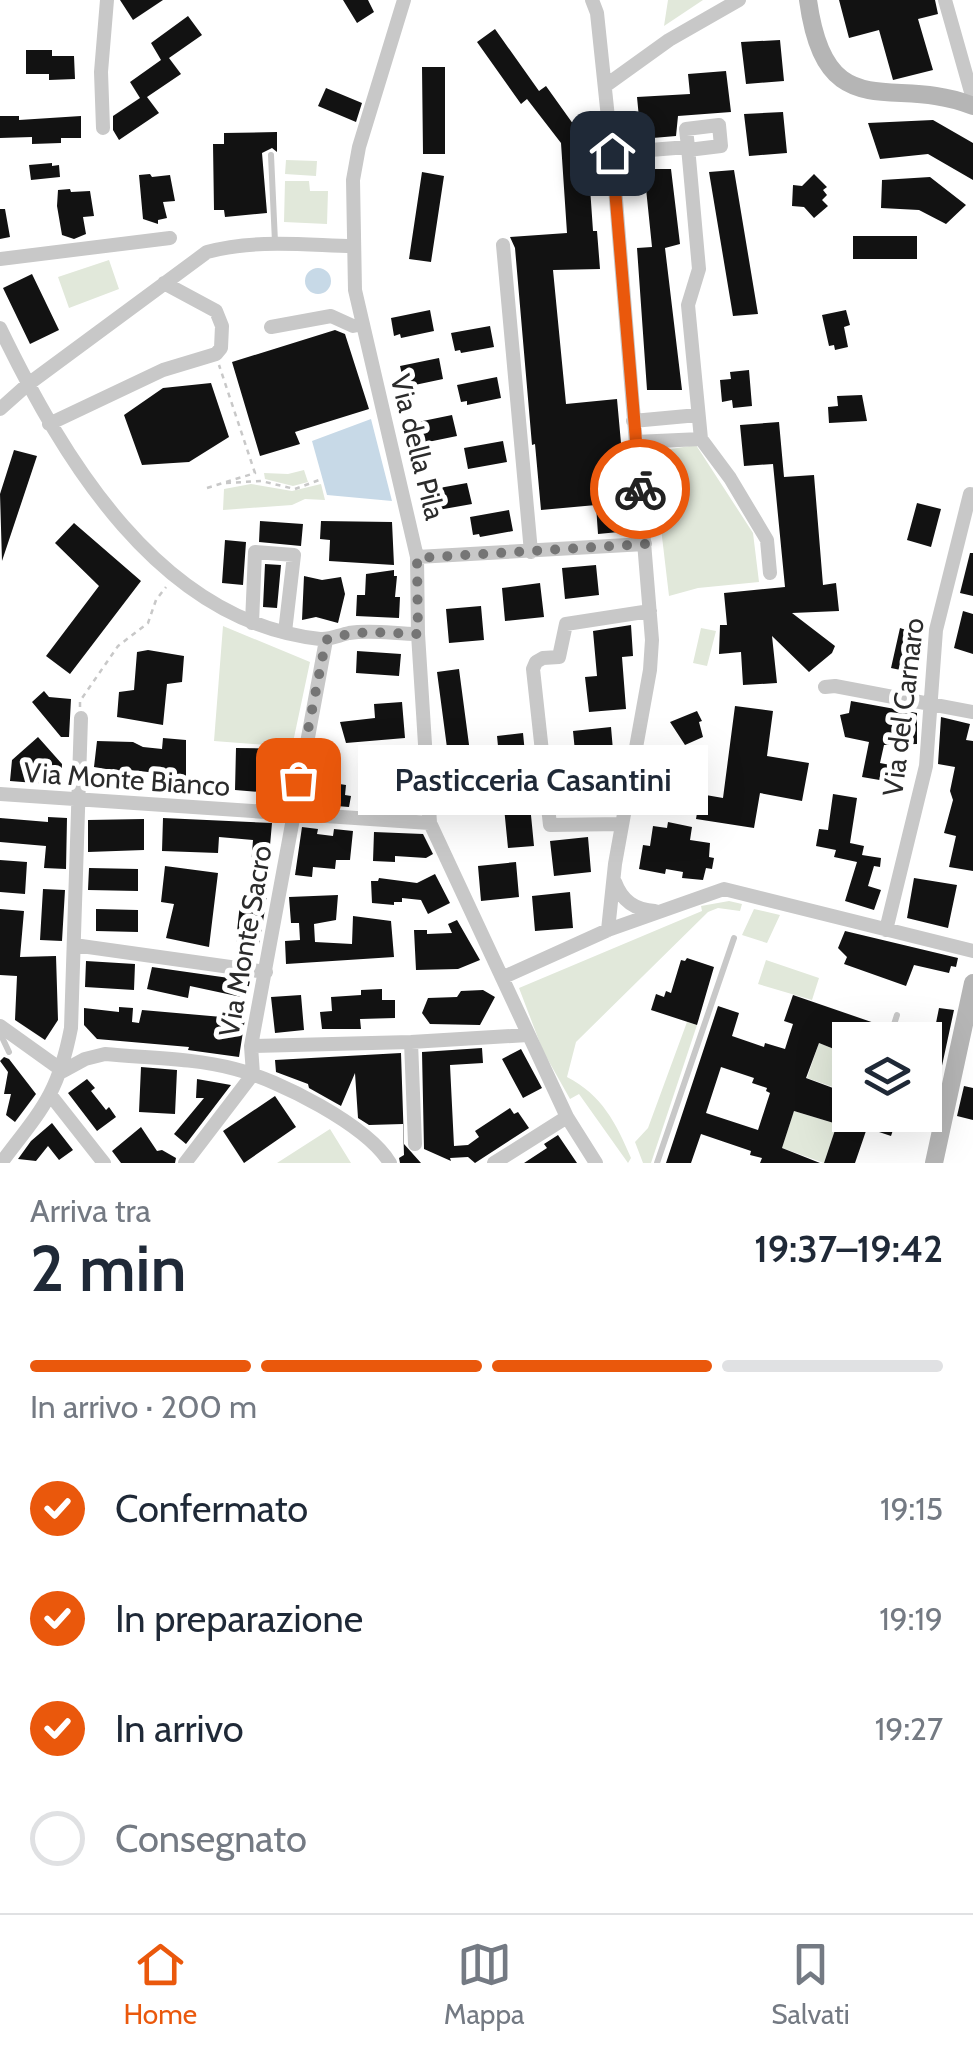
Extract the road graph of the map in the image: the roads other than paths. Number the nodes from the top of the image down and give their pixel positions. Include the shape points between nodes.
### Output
1 (107, 0) edge
2 (392, 0) edge
3 (404, 0) edge
4 (739, 0) edge
5 (808, 0) edge
6 (945, 0) edge
7 (593, 1) edge
8 (723, 5) edge
9 (392, 35) junction
10 (605, 86) junction
11 (973, 103) edge
12 (103, 128) dead end
13 (612, 153) junction
14 (272, 156) dead end
15 (170, 238) dead end
16 (275, 244) junction
17 (503, 245) dead end
18 (352, 246) junction
19 (0, 259) edge
20 (164, 283) junction
21 (363, 324) junction
22 (271, 326) dead end
23 (0, 328) edge
24 (28, 384) junction
25 (0, 409) edge
26 (698, 414) junction
27 (633, 421) junction
28 (49, 424) junction
29 (701, 439) junction
30 (635, 442) junction
31 (973, 494) edge
32 (646, 544) junction
33 (531, 552) junction
34 (417, 558) junction
35 (770, 573) dead end
36 (650, 611) junction
37 (252, 623) junction
38 (285, 632) junction
39 (418, 634) junction
40 (326, 640) junction
41 (825, 686) dead end
42 (929, 704) junction
43 (973, 712) edge
44 (81, 718) road end
45 (0, 794) edge
46 (77, 800) junction
47 (292, 816) junction
48 (430, 824) junction
49 (622, 824) junction
50 (614, 876) junction
51 (661, 910) junction
52 (608, 930) junction
53 (886, 930) junction
54 (734, 938) dead end
55 (74, 945) junction
56 (973, 952) edge
57 (266, 972) junction
58 (504, 977) junction
59 (973, 983) edge
60 (897, 1015) dead end
61 (895, 1022) edge
62 (0, 1029) edge
63 (528, 1035) junction
64 (411, 1042) junction
65 (251, 1046) junction
66 (9, 1052) dead end
67 (63, 1071) junction
68 (253, 1074) junction
69 (52, 1096) junction
70 (567, 1117) junction
71 (415, 1144) dead end
72 (1, 1163) edge
73 (104, 1163) edge
74 (185, 1163) edge
75 (390, 1163) edge
76 (494, 1163) edge
77 (596, 1163) edge
78 (658, 1163) edge
79 (934, 1163) edge

1 - 12 street
2 - 9 street, Via della Pila
3 - 9 street, Via della Pila
4 - 8 street
5 - 11 main road via 818,42 850,85 874,94
6 - 11 street
7 - 10 street
8 - 10 street
9 - 18 street, Via della Pila via 359,147
10 - 13 street
13 - 26 street via 688,148 699,269 688,305
13 - 27 street
14 - 16 lane
15 - 19 street
16 - 18 street
16 - 20 street via 207,252
17 - 33 street
18 - 21 street, Via della Pila
20 - 24 street
20 - 28 street via 216,311 222,348
21 - 22 street via 330,316
21 - 34 street, Via della Pila
23 - 24 street
24 - 25 street
24 - 28 street
26 - 27 street
26 - 29 street
27 - 30 street
28 - 37 street via 79,472 174,575
29 - 30 street
29 - 35 street via 766,540
30 - 32 street
31 - 42 street, Via del Carnaro via 936,630
32 - 33 street
32 - 36 street
33 - 34 street
34 - 39 street, Via della Pila
36 - 49 street via 650,670
36 - 49 street via 566,624 558,657 543,658 533,669 550,826
37 - 38 street
37 - 38 street via 255,552 294,555
38 - 40 street
39 - 40 street via 348,633
39 - 48 street, Via della Pila
40 - 47 street, Via Monte Sacro
41 - 42 street
42 - 43 street
42 - 53 street, Via del Carnaro via 926,766
44 - 46 street
45 - 46 street, Via Monte Bianco
46 - 47 street, Via Monte Bianco
46 - 55 street
47 - 48 street, Via Monte Bianco
47 - 57 street, Via Monte Sacro
48 - 58 street, Via della Pila
49 - 50 street
50 - 51 street via 632,904
50 - 52 street
51 - 52 street
51 - 53 street via 724,889
52 - 58 street
53 - 56 street
54 - 78 lane
55 - 57 street
55 - 67 street
57 - 65 street, Via Monte Sacro
58 - 63 street, Via della Pila
59 - 79 main road
60 - 61 lane
62 - 66 lane
62 - 67 street
63 - 64 street
63 - 70 street, Via della Pila
64 - 65 street
64 - 71 street
65 - 68 street, Via Monte Sacro
67 - 68 street via 105,1054
67 - 69 street
68 - 74 street
68 - 75 street via 332,1112 381,1148
69 - 72 street
69 - 73 street
70 - 76 street
70 - 77 street, Via della Pila

